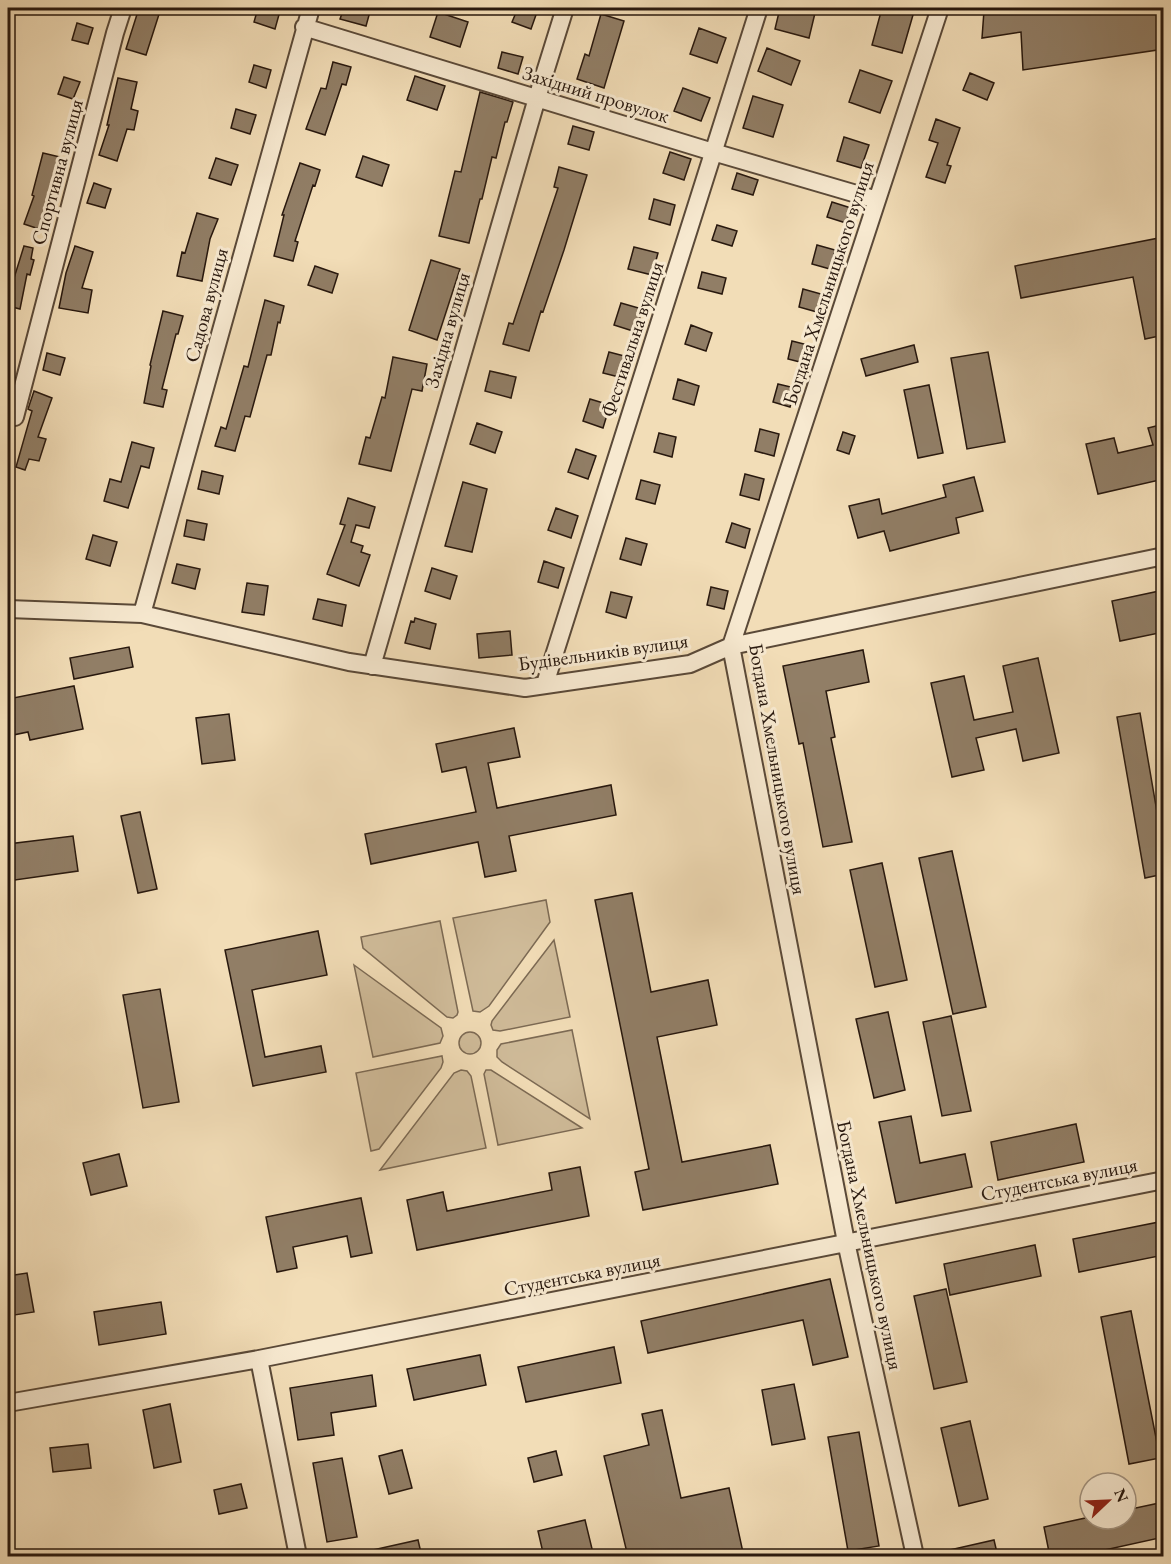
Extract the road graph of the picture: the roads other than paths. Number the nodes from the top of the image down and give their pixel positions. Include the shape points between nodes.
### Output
1 (123, 8) edge
2 (311, 8) edge
3 (565, 8) edge
4 (759, 8) edge
5 (940, 8) edge
6 (304, 27) junction
7 (537, 98) junction
8 (713, 152) junction
9 (877, 200) junction
10 (15, 417) dead end
11 (1164, 556) edge
12 (8, 609) edge
13 (142, 614) junction
14 (731, 646) junction
15 (372, 666) junction
16 (545, 684) junction
17 (1164, 1180) edge
18 (846, 1242) junction
19 (259, 1359) junction
20 (8, 1403) edge
21 (298, 1557) edge
22 (915, 1557) edge

1 - 10 street, Спортивна вулиця
2 - 6 street, Садова вулиця
3 - 7 street, Західна вулиця
4 - 8 street, Фестивальна вулиця
5 - 9 street, Богдана Хмельницького вулиця
6 - 7 street, Західний провулок
6 - 13 street, Садова вулиця
7 - 8 street, Західний провулок
7 - 15 street, Західна вулиця
8 - 9 street, Західний провулок
8 - 16 street, Фестивальна вулиця
9 - 14 street, Богдана Хмельницького вулиця
11 - 14 street, Будівельників вулиця
12 - 13 street, Будівельників вулиця
13 - 15 street, Будівельників вулиця
14 - 16 street, Будівельників вулиця via 690,664
14 - 18 street, Богдана Хмельницького вулиця
15 - 16 street, Будівельників вулиця via 525,688
17 - 18 street, Студентська вулиця
18 - 19 street, Студентська вулиця
18 - 22 street, Богдана Хмельницького вулиця
19 - 20 street, Студентська вулиця
19 - 21 street

